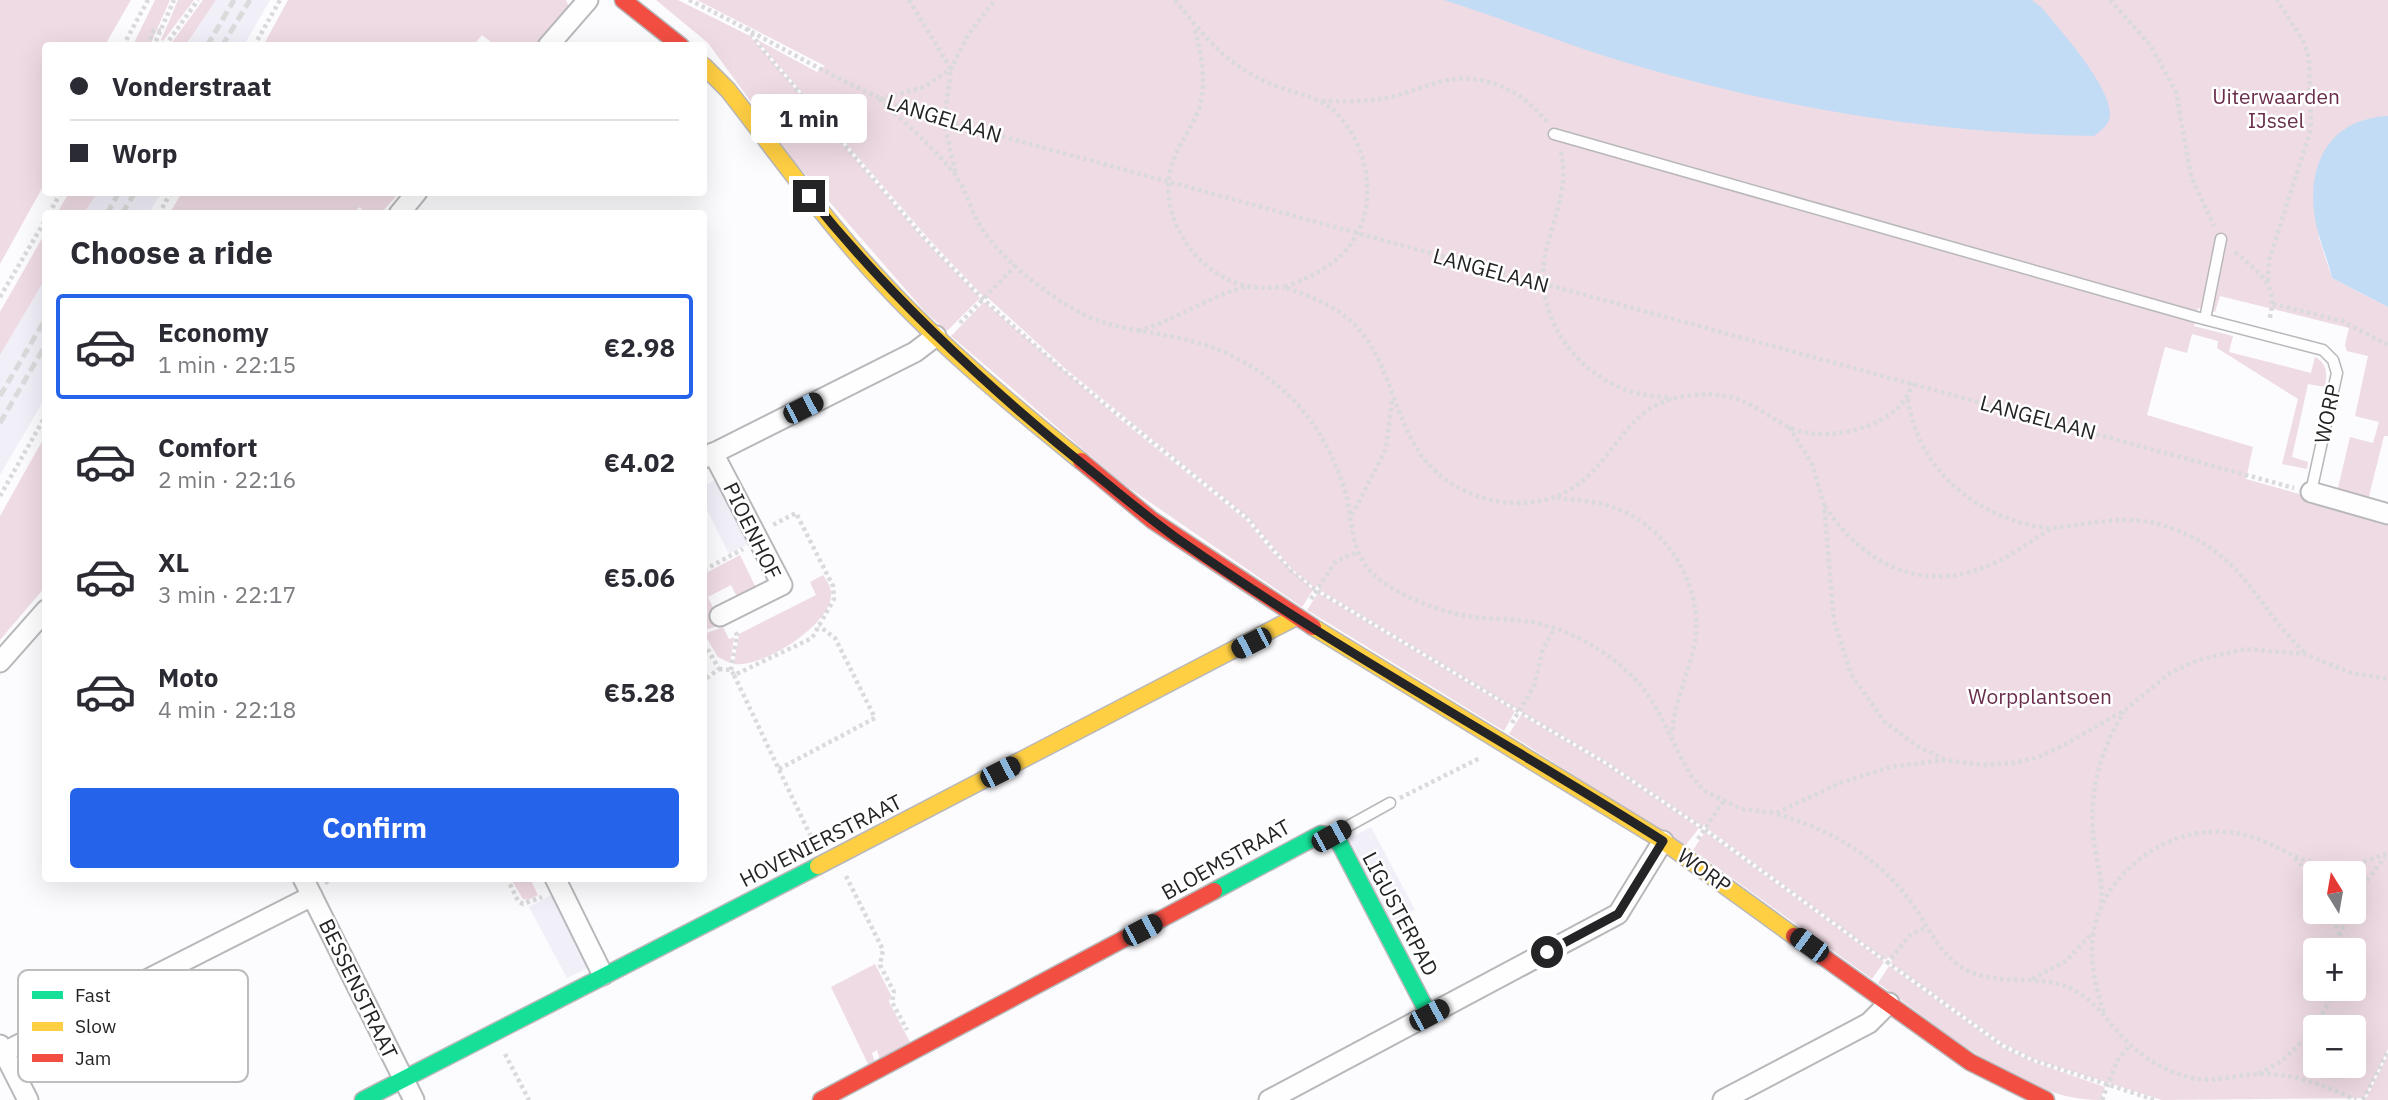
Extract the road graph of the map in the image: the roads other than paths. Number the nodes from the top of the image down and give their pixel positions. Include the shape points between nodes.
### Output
1 (588, 0) edge
2 (623, 0) edge
3 (551, 42) edge
4 (676, 42) edge
5 (707, 69) edge
6 (1554, 134) road end
7 (414, 196) edge
8 (401, 210) edge
9 (2221, 239) road end
10 (2201, 318) junction
11 (940, 339) junction
12 (708, 456) edge
13 (2312, 492) joint
14 (2388, 514) edge
15 (42, 615) edge
16 (723, 615) road end
17 (1296, 617) junction
18 (0, 662) edge
19 (1390, 803) road end
20 (1331, 836) junction
21 (1663, 841) junction
22 (558, 883) edge
23 (307, 887) edge
24 (150, 970) edge
25 (603, 975) junction
26 (1889, 1003) junction
27 (1429, 1015) junction
28 (18, 1040) edge
29 (2, 1048) edge
30 (18, 1080) edge
31 (403, 1080) junction
32 (19, 1082) edge
33 (28, 1100) edge
34 (363, 1100) edge
35 (414, 1100) edge
36 (821, 1100) edge
37 (1269, 1100) edge
38 (1723, 1100) edge
39 (2046, 1100) edge

1 - 3 street
2 - 4 street
5 - 11 street, WORP via 855,253
6 - 10 lane, WORP
7 - 8 street
9 - 10 lane
10 - 13 lane, WORP via 2323,350 2335,364
11 - 12 street
11 - 17 street, WORP via 1053,441 1152,520
12 - 16 street, PIOENHOF via 782,585
13 - 14 street
15 - 18 street
17 - 21 street, WORP
17 - 25 street, HOVENIERSTRAAT
19 - 20 lane, BLOEMSTRAAT
20 - 27 street, LIGUSTERPAD
20 - 36 street, BLOEMSTRAAT via 1313,836
21 - 26 street, WORP
21 - 27 street via 1618,914
22 - 25 street
23 - 24 street
23 - 31 street, BESSENSTRAAT
25 - 31 street, HOVENIERSTRAAT
26 - 38 street via 1869,1023
26 - 39 street, WORP via 1970,1062
27 - 37 street
28 - 29 street
29 - 30 street
31 - 34 street, HOVENIERSTRAAT
31 - 35 street, BESSENSTRAAT
32 - 33 street

